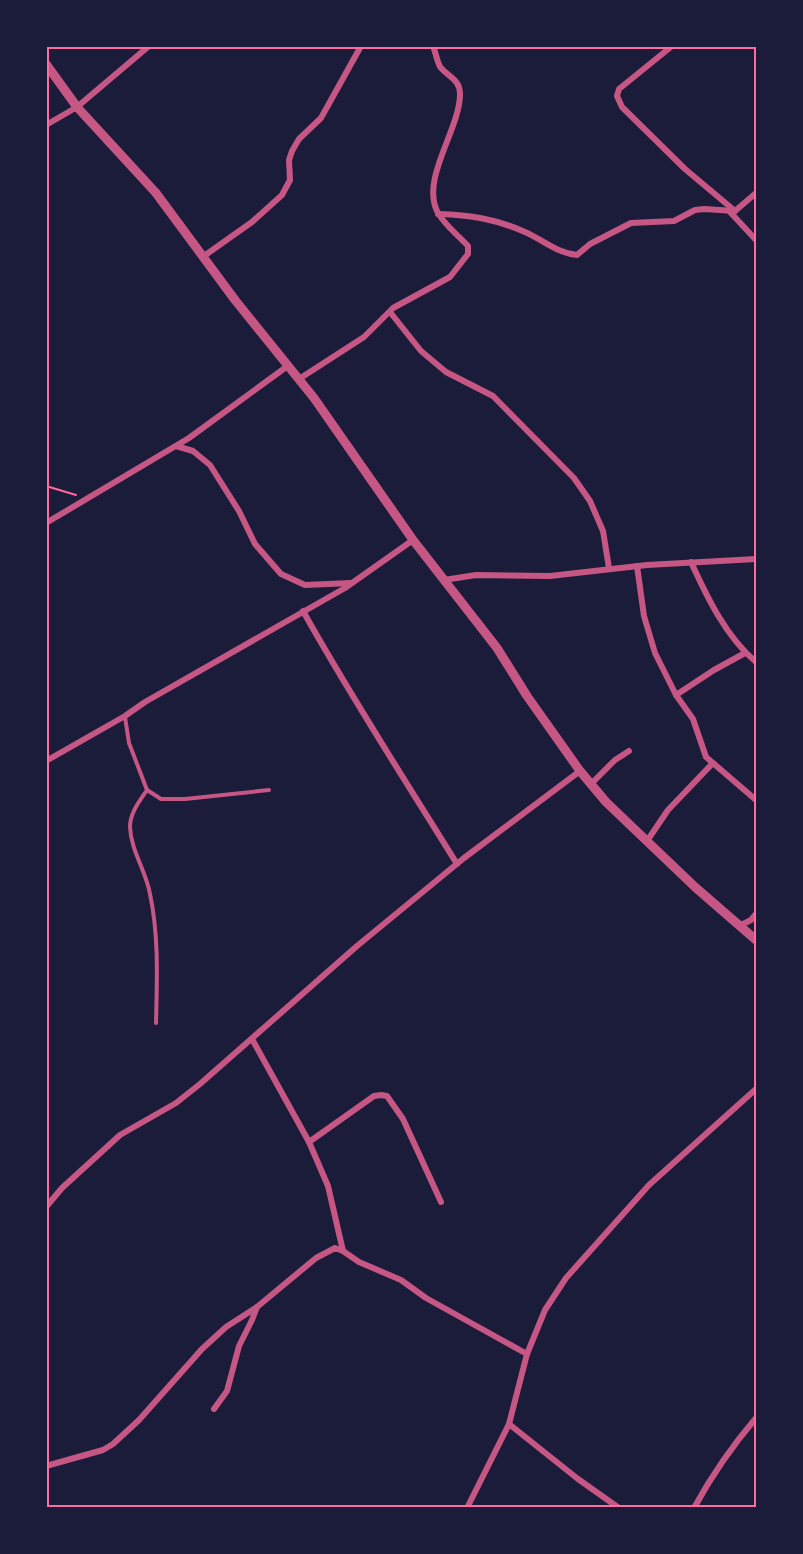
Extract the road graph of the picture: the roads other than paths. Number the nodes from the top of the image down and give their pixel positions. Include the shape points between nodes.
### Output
1 (149, 46) edge
2 (361, 46) edge
3 (433, 46) edge
4 (672, 46) edge
5 (46, 64) edge
6 (77, 107) junction
7 (46, 125) edge
8 (756, 193) edge
9 (733, 211) junction
10 (438, 214) junction
11 (756, 240) edge
12 (204, 256) junction
13 (390, 312) junction
14 (289, 365) junction
15 (300, 379) junction
16 (176, 446) junction
17 (46, 524) edge
18 (413, 540) junction
19 (756, 559) edge
20 (691, 562) junction
21 (637, 566) junction
22 (609, 568) junction
23 (444, 580) junction
24 (352, 583) junction
25 (303, 611) junction
26 (745, 653) junction
27 (756, 662) edge
28 (676, 695) junction
29 (125, 716) junction
30 (629, 751) dead end
31 (46, 761) edge
32 (712, 764) junction
33 (580, 771) junction
34 (591, 784) junction
35 (147, 790) junction
36 (269, 790) dead end
37 (756, 800) edge
38 (647, 841) junction
39 (457, 864) junction
40 (756, 914) edge
41 (739, 926) junction
42 (756, 940) edge
43 (156, 1023) dead end
44 (252, 1039) junction
45 (756, 1089) edge
46 (309, 1142) junction
47 (441, 1202) dead end
48 (46, 1207) edge
49 (343, 1251) junction
50 (257, 1307) junction
51 (527, 1354) junction
52 (214, 1409) dead end
53 (756, 1418) edge
54 (509, 1424) junction
55 (46, 1466) edge
56 (467, 1508) edge
57 (619, 1508) edge
58 (694, 1508) edge

1 - 6 street
2 - 12 street via 321,118 292,151 290,180 282,195
3 - 10 street via 441,68 455,80 460,95 453,128 435,176 433,194
4 - 9 street via 619,89 617,96 622,107 656,141
5 - 6 street
6 - 7 street
6 - 12 street via 145,179
8 - 9 street
9 - 10 street via 704,208 674,221 631,223 577,255 565,254 501,223 473,215
9 - 11 street
10 - 13 street via 468,246 468,254 450,277
12 - 14 street
13 - 15 street via 364,337
13 - 22 street via 421,351 446,372 494,396 574,478 603,531
14 - 15 street
14 - 16 street
15 - 18 street
16 - 17 street
16 - 24 street via 193,451 210,465 255,544 281,574 305,585
18 - 23 street
18 - 24 street
19 - 20 street
20 - 21 street
20 - 26 street via 706,595
21 - 22 street
21 - 28 street via 644,616 655,653
22 - 23 street via 550,576 477,575
23 - 33 street via 497,648
24 - 25 street
25 - 29 street
25 - 39 street
26 - 27 street
26 - 28 street
28 - 32 street via 693,719 702,749
29 - 31 street
29 - 35 lane via 129,743
30 - 34 street
32 - 37 street
32 - 38 street via 668,810
33 - 34 street
33 - 39 street
34 - 38 street
35 - 36 lane via 161,799
35 - 43 lane via 134,811 130,828 154,911
38 - 41 street
39 - 44 street
40 - 41 street
41 - 42 street
44 - 46 street
44 - 48 street via 176,1103 120,1135
45 - 51 street via 649,1185 566,1278 545,1310
46 - 47 street via 374,1096 387,1096 403,1119
46 - 49 street via 328,1186
49 - 50 street via 332,1249 316,1258
49 - 51 street via 401,1280
50 - 52 street via 239,1346 227,1391
50 - 55 street via 215,1337 113,1444
51 - 54 street
53 - 58 street via 709,1479
54 - 56 street
54 - 57 street

